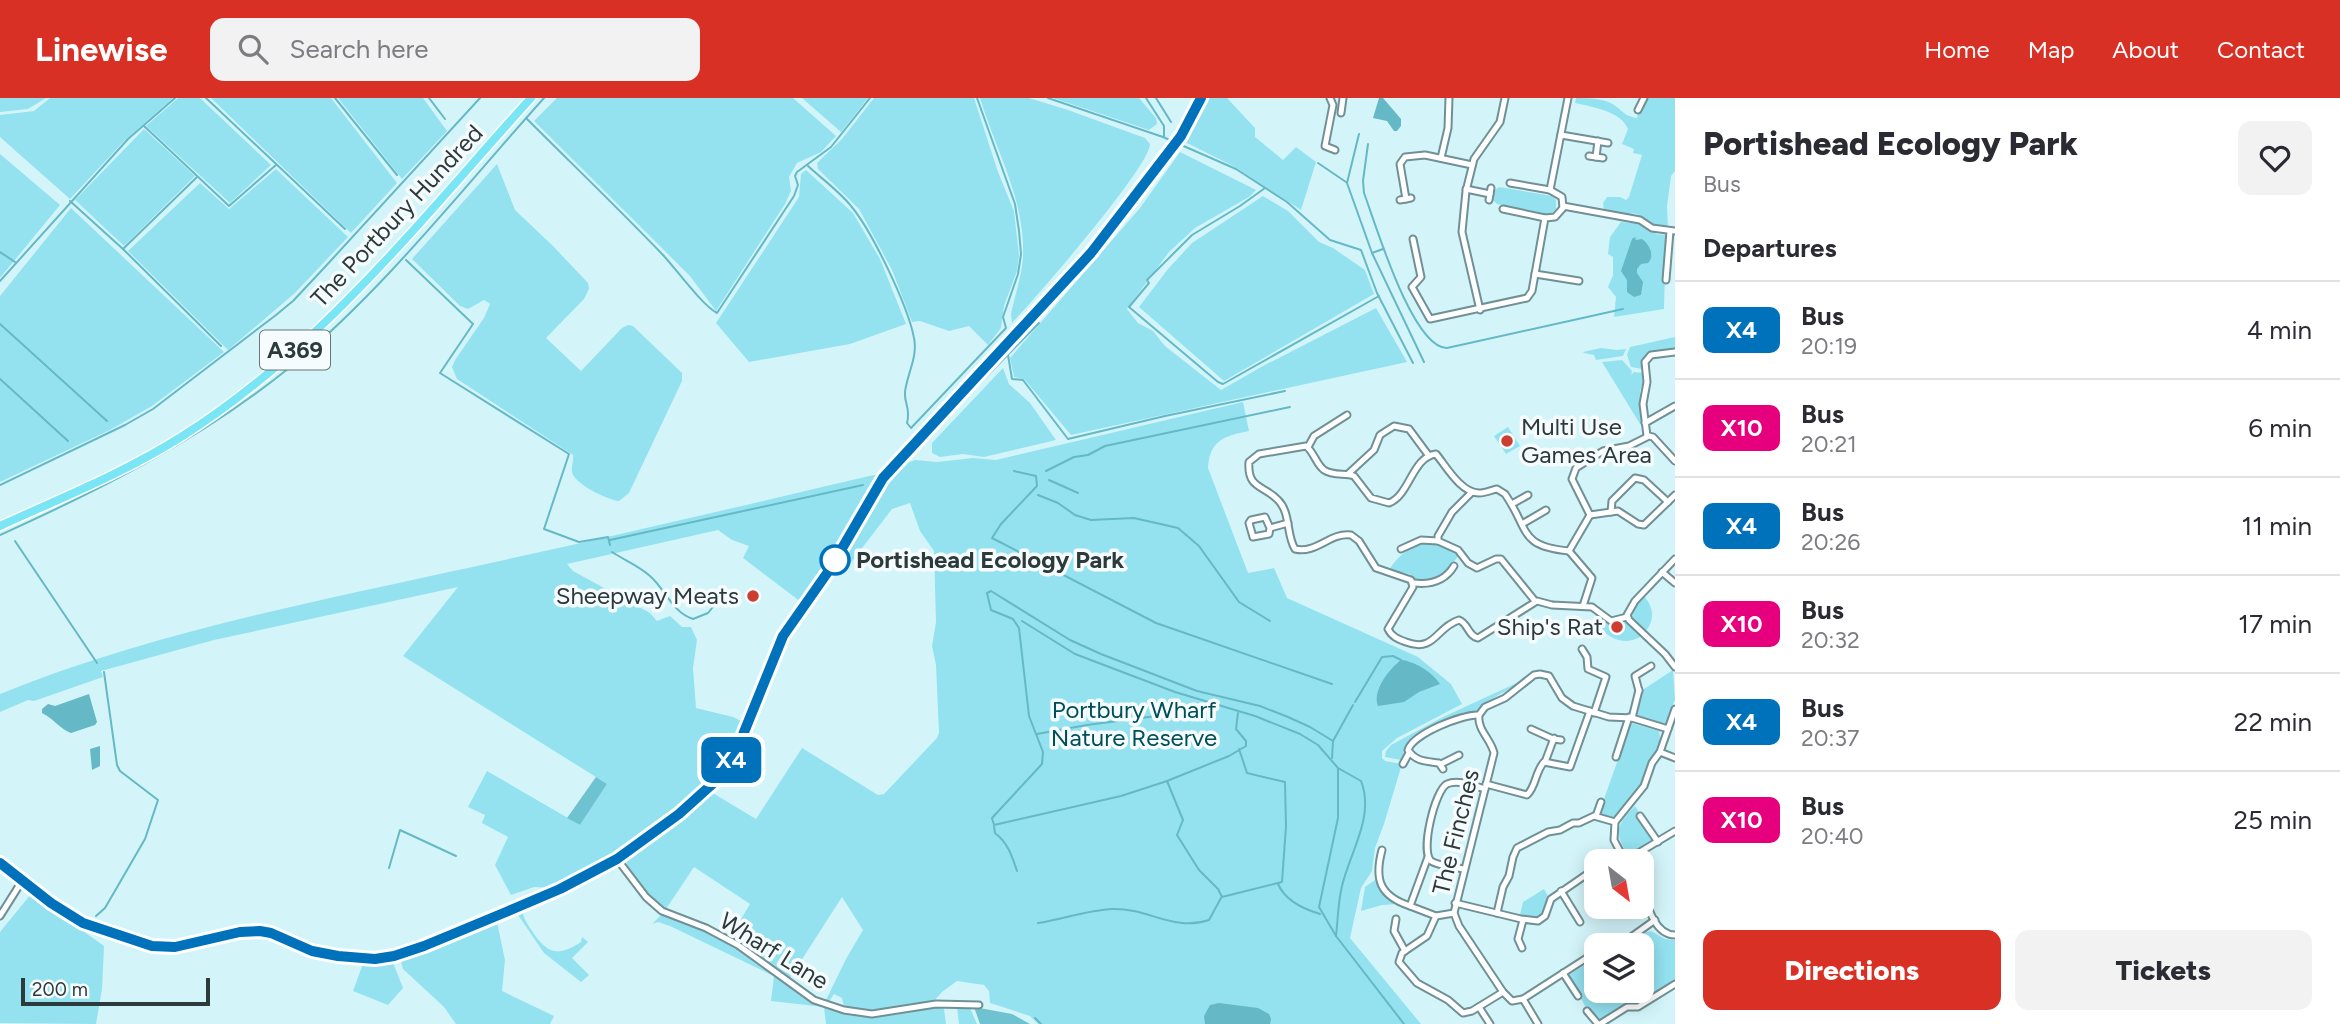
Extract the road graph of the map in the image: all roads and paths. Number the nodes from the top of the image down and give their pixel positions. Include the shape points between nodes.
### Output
1 (531, 98) edge
2 (1201, 98) edge
3 (1449, 98) edge
4 (1505, 98) edge
5 (1567, 98) edge
6 (1640, 99) edge
7 (1342, 100) edge
8 (1332, 101) edge
9 (1450, 106) junction
10 (1459, 106) dead end
11 (1638, 110) dead end
12 (1340, 113) dead end
13 (1329, 126) junction
14 (1339, 129) dead end
15 (1561, 135) junction
16 (1598, 141) junction
17 (1608, 143) dead end
18 (1335, 150) dead end
19 (1441, 158) junction
20 (1603, 158) dead end
21 (1472, 165) junction
22 (1510, 183) dead end
23 (1466, 190) junction
24 (1550, 190) junction
25 (1490, 194) dead end
26 (1406, 199) dead end
27 (1563, 206) junction
28 (1503, 209) dead end
29 (1545, 218) junction
30 (1672, 231) edge
31 (1413, 239) dead end
32 (1569, 271) dead end
33 (1535, 274) junction
34 (1567, 279) junction
35 (1579, 281) dead end
36 (1666, 281) dead end
37 (1480, 310) junction
38 (1675, 352) edge
39 (1675, 406) edge
40 (1347, 415) dead end
41 (1644, 423) junction
42 (1647, 436) junction
43 (1308, 447) junction
44 (1429, 456) junction
45 (1675, 461) edge
46 (1348, 474) junction
47 (1472, 492) junction
48 (1528, 495) dead end
49 (1675, 495) edge
50 (1668, 502) junction
51 (1512, 504) junction
52 (1546, 510) dead end
53 (1611, 512) junction
54 (1590, 515) junction
55 (1288, 523) junction
56 (1522, 524) junction
57 (0, 526) edge
58 (1270, 528) junction
59 (1438, 541) junction
60 (1401, 549) dead end
61 (1569, 551) junction
62 (1675, 559) edge
63 (1454, 566) dead end
64 (1662, 572) junction
65 (1414, 583) junction
66 (1675, 583) edge
67 (1535, 601) junction
68 (1583, 606) junction
69 (1627, 618) junction
70 (1582, 649) dead end
71 (1651, 666) dead end
72 (1675, 667) edge
73 (1675, 709) edge
74 (1592, 712) junction
75 (1479, 715) junction
76 (1631, 718) junction
77 (1531, 729) dead end
78 (1668, 729) junction
79 (1660, 752) junction
80 (1409, 753) junction
81 (1459, 755) dead end
82 (1616, 757) dead end
83 (1675, 758) edge
84 (1545, 762) junction
85 (1403, 764) dead end
86 (1485, 787) junction
87 (1601, 802) dead end
88 (1596, 816) junction
89 (1640, 816) dead end
90 (1615, 822) junction
91 (1675, 831) edge
92 (1658, 842) junction
93 (1619, 849) edge
94 (1646, 849) edge
95 (1382, 850) dead end
96 (1428, 857) junction
97 (617, 859) junction
98 (0, 863) edge
99 (1463, 869) junction
100 (1584, 876) edge
101 (22, 881) junction
102 (1562, 891) junction
103 (1455, 903) junction
104 (1410, 906) junction
105 (1454, 913) junction
106 (1497, 913) junction
107 (0, 916) edge
108 (1436, 916) junction
109 (1396, 919) dead end
110 (1523, 920) junction
111 (1655, 920) joint
112 (1580, 922) dead end
113 (1637, 933) edge
114 (1675, 935) edge
115 (1522, 948) dead end
116 (1405, 951) junction
117 (1584, 960) edge
118 (1563, 973) junction
119 (1675, 984) edge
120 (1503, 992) junction
121 (1578, 996) dead end
122 (1522, 999) junction
123 (979, 1005) dead end
124 (1479, 1007) junction
125 (1587, 1011) dead end
126 (1490, 1024) edge
127 (1538, 1024) edge
128 (1599, 1024) edge

1 - 57 main road, The Portbury Hundred / A369 via 344,304 283,361 181,437 114,474
2 - 97 street via 1176,143 1068,280 883,478 830,569 783,636 731,761 719,778
3 - 9 street
4 - 21 street via 1500,122
5 - 15 street
6 - 11 street
7 - 8 street
7 - 12 street
8 - 13 street
9 - 10 street
9 - 19 street
13 - 14 street
13 - 18 street via 1325,146
15 - 16 street
15 - 24 street
16 - 17 street
16 - 20 street via 1592,156
19 - 21 street
19 - 26 street via 1402,158
21 - 23 street
22 - 24 street
23 - 25 street
23 - 37 street via 1462,232
24 - 27 street via 1562,197
27 - 29 street via 1558,215
27 - 30 street via 1640,220 1652,228
28 - 29 street
29 - 33 street
30 - 36 street
31 - 37 street via 1421,277 1412,288 1429,318
32 - 34 street
33 - 34 street
33 - 37 street via 1526,299
34 - 35 street
38 - 41 street via 1651,355 1645,362
39 - 41 street
40 - 43 street via 1314,436
41 - 42 street
42 - 45 street
42 - 54 street via 1626,447 1603,451 1573,472 1573,484
43 - 46 street via 1325,471
43 - 55 street via 1259,454 1249,462 1252,479 1280,502
44 - 46 street via 1391,503 1371,498 1357,478
44 - 46 street via 1409,429 1394,426 1379,436 1374,450
44 - 47 street via 1438,455
47 - 51 street via 1500,490
47 - 59 street via 1452,512
48 - 51 street
49 - 50 street
50 - 53 street via 1643,525 1620,511
50 - 53 street via 1647,482 1635,478 1612,501
51 - 56 street
52 - 56 street
53 - 54 street
54 - 61 street
55 - 58 street
55 - 65 street via 1296,550 1311,550 1335,537 1351,535 1376,568
56 - 61 street via 1536,544
58 - 58 street via 1265,517 1249,523 1254,537 1269,534
59 - 60 street via 1421,540
59 - 67 street via 1458,550 1477,568 1502,559
61 - 68 street via 1592,578
62 - 64 street
63 - 65 street via 1437,581
64 - 66 street
64 - 69 street via 1629,608
65 - 67 street via 1388,631 1418,646 1459,620 1479,638
67 - 68 street
68 - 69 street via 1599,610 1609,621
69 - 72 street
70 - 74 street via 1588,669 1606,677
71 - 76 street via 1634,672 1641,689
73 - 78 street
74 - 75 street via 1566,701 1549,676 1540,674
74 - 76 street
74 - 84 street via 1572,765
75 - 80 street via 1468,715 1421,735 1410,744
75 - 86 street, The Finches via 1480,727 1494,750
76 - 78 street
76 - 82 street
77 - 84 street via 1558,739
78 - 79 street
79 - 83 street
79 - 90 street via 1642,790
80 - 81 street via 1442,767
80 - 85 street
84 - 86 street via 1527,795
86 - 96 street via 1451,782 1441,788 1426,842
86 - 99 street, The Finches
87 - 88 street
88 - 90 street
88 - 106 street via 1517,848
89 - 92 street
90 - 93 street via 1613,836
91 - 92 street
92 - 94 street
95 - 104 street via 1378,880 1389,894
96 - 99 street
96 - 104 street
97 - 101 street via 560,889 424,946 375,959 312,951 260,931 175,947 152,946 83,923
97 - 123 street, Wharf Lane via 662,911 728,939 814,1000 872,1014 936,1004
98 - 101 street
99 - 103 street, The Finches
100 - 102 street
101 - 107 street
102 - 110 street via 1549,901 1542,919
102 - 112 street
103 - 105 street, The Finches
103 - 106 street
104 - 108 street
105 - 108 street
105 - 120 street, The Finches
106 - 110 street
108 - 116 street via 1426,937
109 - 116 street via 1394,931
110 - 115 street via 1518,939
111 - 113 street
111 - 114 street via 1665,933
116 - 124 street via 1399,962 1417,983 1463,1013
117 - 118 street
118 - 121 street
118 - 122 street
119 - 128 street
120 - 122 street via 1512,1001
120 - 124 street
122 - 127 street
124 - 126 street
125 - 128 street

